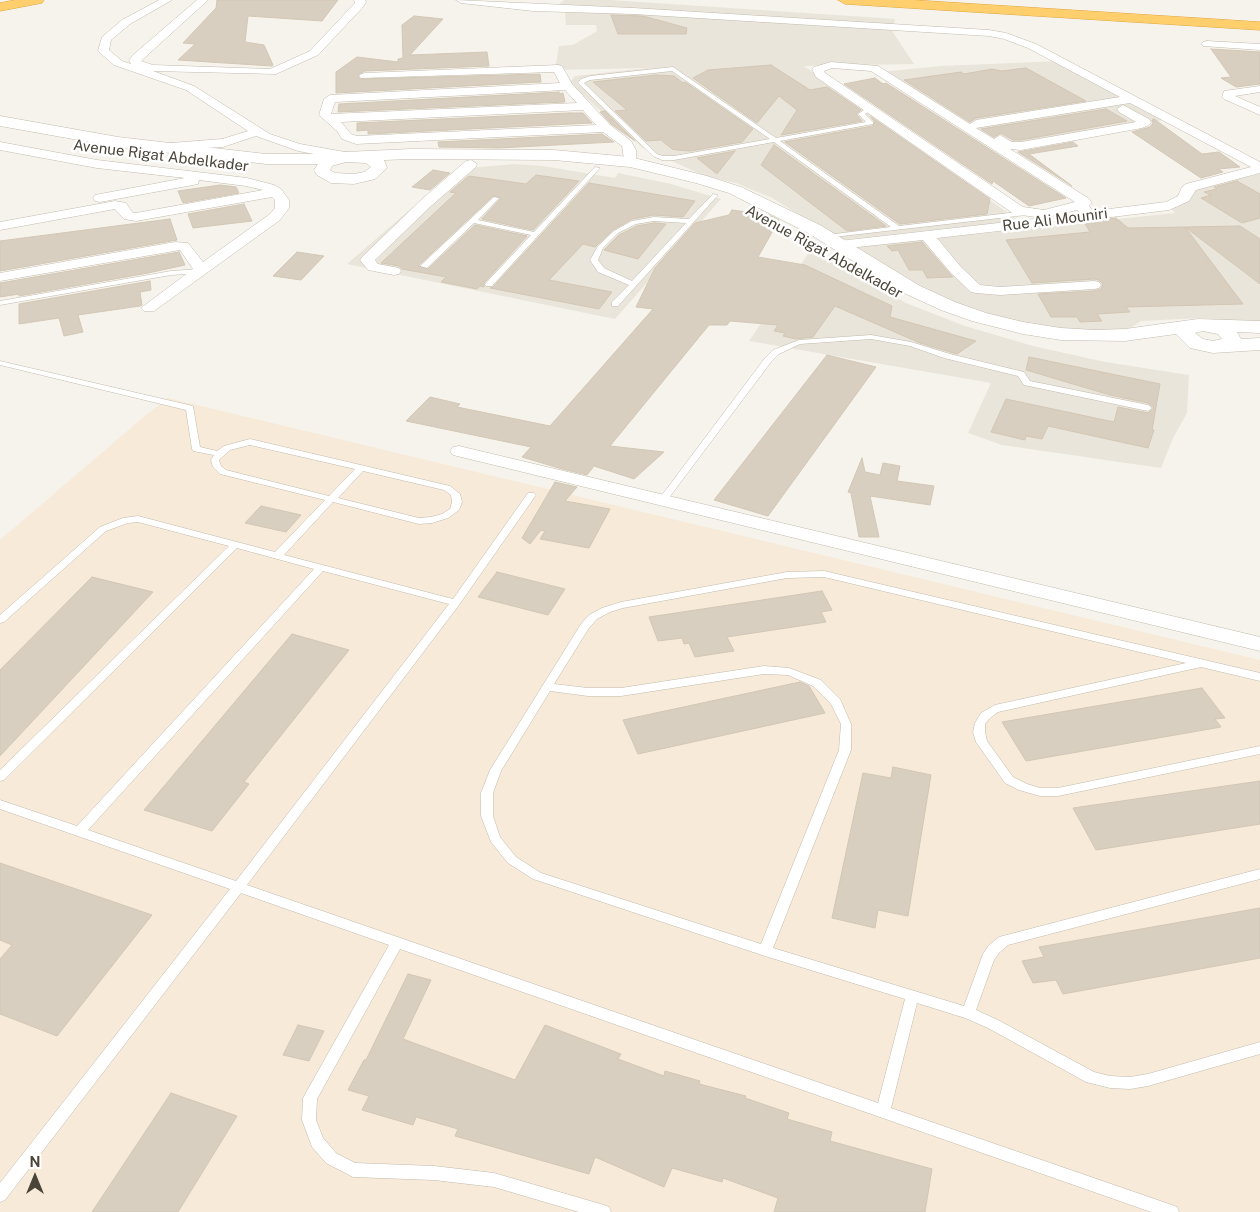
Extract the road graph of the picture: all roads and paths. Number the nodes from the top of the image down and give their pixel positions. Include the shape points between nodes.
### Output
1 (13, 0) edge
2 (37, 0) edge
3 (167, 0) edge
4 (203, 0) edge
5 (359, 0) edge
6 (461, 0) edge
7 (845, 0) edge
8 (1024, 0) edge
9 (0, 3) edge
10 (0, 7) edge
11 (1260, 15) edge
12 (1260, 26) edge
13 (1207, 44) dead end
14 (1260, 47) edge
15 (894, 73) dead end
16 (365, 76) dead end
17 (568, 86) junction
18 (1260, 89) edge
19 (1094, 94) dead end
20 (1132, 99) junction
21 (1110, 102) junction
22 (587, 106) junction
23 (869, 109) junction
24 (1260, 111) edge
25 (330, 119) junction
26 (0, 121) edge
27 (976, 124) junction
28 (606, 128) junction
29 (0, 132) edge
30 (257, 132) junction
31 (373, 140) junction
32 (775, 140) junction
33 (0, 146) edge
34 (160, 148) junction
35 (353, 157) junction
36 (630, 162) junction
37 (471, 164) junction
38 (597, 168) junction
39 (1258, 170) edge
40 (323, 172) junction
41 (374, 173) junction
42 (214, 178) junction
43 (276, 192) junction
44 (715, 195) junction
45 (496, 198) dead end
46 (1080, 205) junction
47 (1026, 213) junction
48 (0, 215) edge
49 (1090, 216) junction
50 (473, 221) junction
51 (691, 221) junction
52 (0, 226) edge
53 (897, 228) junction
54 (535, 234) junction
55 (927, 235) junction
56 (833, 241) junction
57 (424, 266) dead end
58 (201, 271) junction
59 (394, 271) dead end
60 (0, 277) edge
61 (489, 284) dead end
62 (633, 284) junction
63 (1094, 286) dead end
64 (0, 304) edge
65 (615, 304) dead end
66 (149, 308) dead end
67 (1201, 325) junction
68 (1260, 327) edge
69 (1256, 346) edge
70 (1218, 347) junction
71 (0, 363) edge
72 (1148, 408) dead end
73 (459, 451) dead end
74 (219, 454) junction
75 (361, 468) junction
76 (531, 495) dead end
77 (332, 499) junction
78 (662, 501) junction
79 (236, 544) junction
80 (278, 555) junction
81 (321, 567) junction
82 (455, 603) junction
83 (0, 620) edge
84 (1260, 644) edge
85 (1200, 663) junction
86 (1260, 677) edge
87 (548, 687) junction
88 (1260, 750) edge
89 (0, 777) edge
90 (0, 804) edge
91 (79, 832) junction
92 (1260, 874) edge
93 (239, 888) junction
94 (397, 943) junction
95 (766, 951) junction
96 (912, 997) junction
97 (968, 1014) junction
98 (1260, 1048) edge
99 (883, 1111) junction
100 (0, 1195) edge
101 (1157, 1209) edge
102 (604, 1212) edge
103 (1172, 1212) edge

1 - 9 highway
2 - 10 highway
3 - 30 street via 126,22 106,39 103,51 118,64 190,88
4 - 5 street via 138,56 136,63 152,68 272,72 314,53 359,5
6 - 20 street via 534,8 989,33 1032,46
7 - 12 highway
8 - 11 highway
13 - 14 street
15 - 27 street
16 - 17 street via 558,68
17 - 22 street
17 - 25 street via 330,99 325,115
18 - 24 street via 1228,93 1228,97
19 - 21 street
20 - 21 street
20 - 39 street
21 - 27 street
21 - 27 street via 1145,122 1017,146 1009,145
22 - 25 street
22 - 28 street
23 - 32 lane via 860,114 871,122
23 - 46 street via 820,74 818,69 831,65 874,68 1085,203
23 - 47 street via 1012,208
25 - 31 street via 346,136
26 - 34 street
28 - 31 street
28 - 36 street via 627,144
29 - 40 street, Avenue Rigat Abdelkader via 162,159
30 - 34 street via 213,145
30 - 35 street via 298,147
31 - 35 street via 373,147
32 - 32 lane via 673,69 590,78 581,83 658,157 674,158
32 - 53 lane
33 - 42 street via 90,163
34 - 35 street via 252,158
35 - 36 street via 554,155
35 - 40 street via 326,163
35 - 41 street via 374,160 378,165
36 - 56 street via 701,178 736,190
37 - 38 street, Avenue Rigat Abdelkader via 567,164
37 - 41 street, Avenue Rigat Abdelkader
37 - 59 street via 367,260 373,267
38 - 44 street, Avenue Rigat Abdelkader via 668,180
38 - 54 lane
39 - 49 street, Rue Ali Mouniri via 1191,187 1184,198 1169,206
40 - 41 street, Avenue Rigat Abdelkader via 331,178 346,180
42 - 43 street via 258,184
42 - 48 street
43 - 52 street via 136,217 129,216 121,206 115,205
43 - 58 street via 282,200 279,213
44 - 51 lane
44 - 70 street, Avenue Rigat Abdelkader via 796,234 895,293 968,324 1047,343 1090,347
45 - 50 lane
46 - 47 street via 1044,214
46 - 49 street
47 - 53 lane
49 - 55 street, Rue Ali Mouniri
50 - 54 lane
50 - 57 lane
51 - 62 lane
51 - 62 lane via 654,219 634,222 616,232 600,247 594,260 601,270
53 - 56 lane
54 - 61 lane
55 - 56 street, Rue Ali Mouniri
55 - 63 street via 976,289 1000,291
56 - 67 street via 913,290 948,306 1023,328 1061,334 1125,335
58 - 60 street via 187,249 175,246
58 - 64 lane via 178,272
58 - 66 street
62 - 65 lane
67 - 68 street
67 - 70 street via 1230,334 1231,342
69 - 70 street, Avenue Rigat Abdelkader
71 - 74 lane via 190,408 196,449
72 - 78 lane via 1028,383 1020,374 871,336 799,342 776,352 768,360
73 - 78 street
74 - 75 lane via 227,448 250,442
74 - 77 lane via 215,460 223,472
75 - 77 lane
75 - 77 lane via 447,488 457,502 454,510 445,516 419,521
76 - 82 lane
77 - 80 lane
78 - 84 street
79 - 80 lane
79 - 83 lane via 150,520 126,520 103,529
79 - 89 lane
80 - 81 lane
81 - 82 lane
81 - 91 lane
82 - 93 lane
85 - 86 lane
85 - 87 lane via 842,578 804,574 606,610 585,626
85 - 88 lane via 995,709 980,723 982,742 1010,780 1023,788 1040,792 1058,792
87 - 95 lane via 496,770 487,792 487,816 495,839 512,860 537,876
87 - 95 lane via 620,692 764,670 789,672 817,683 836,702 846,724 845,750
90 - 91 lane
91 - 93 lane
92 - 97 lane via 1004,940 988,958
93 - 94 lane
93 - 100 lane
94 - 99 lane
94 - 102 lane via 310,1098 309,1120 317,1142 331,1158 353,1170 434,1173 494,1180
95 - 96 lane
96 - 97 lane
96 - 99 lane
97 - 98 lane via 993,1024 1091,1078 1110,1082 1148,1080
99 - 101 lane
101 - 103 lane

